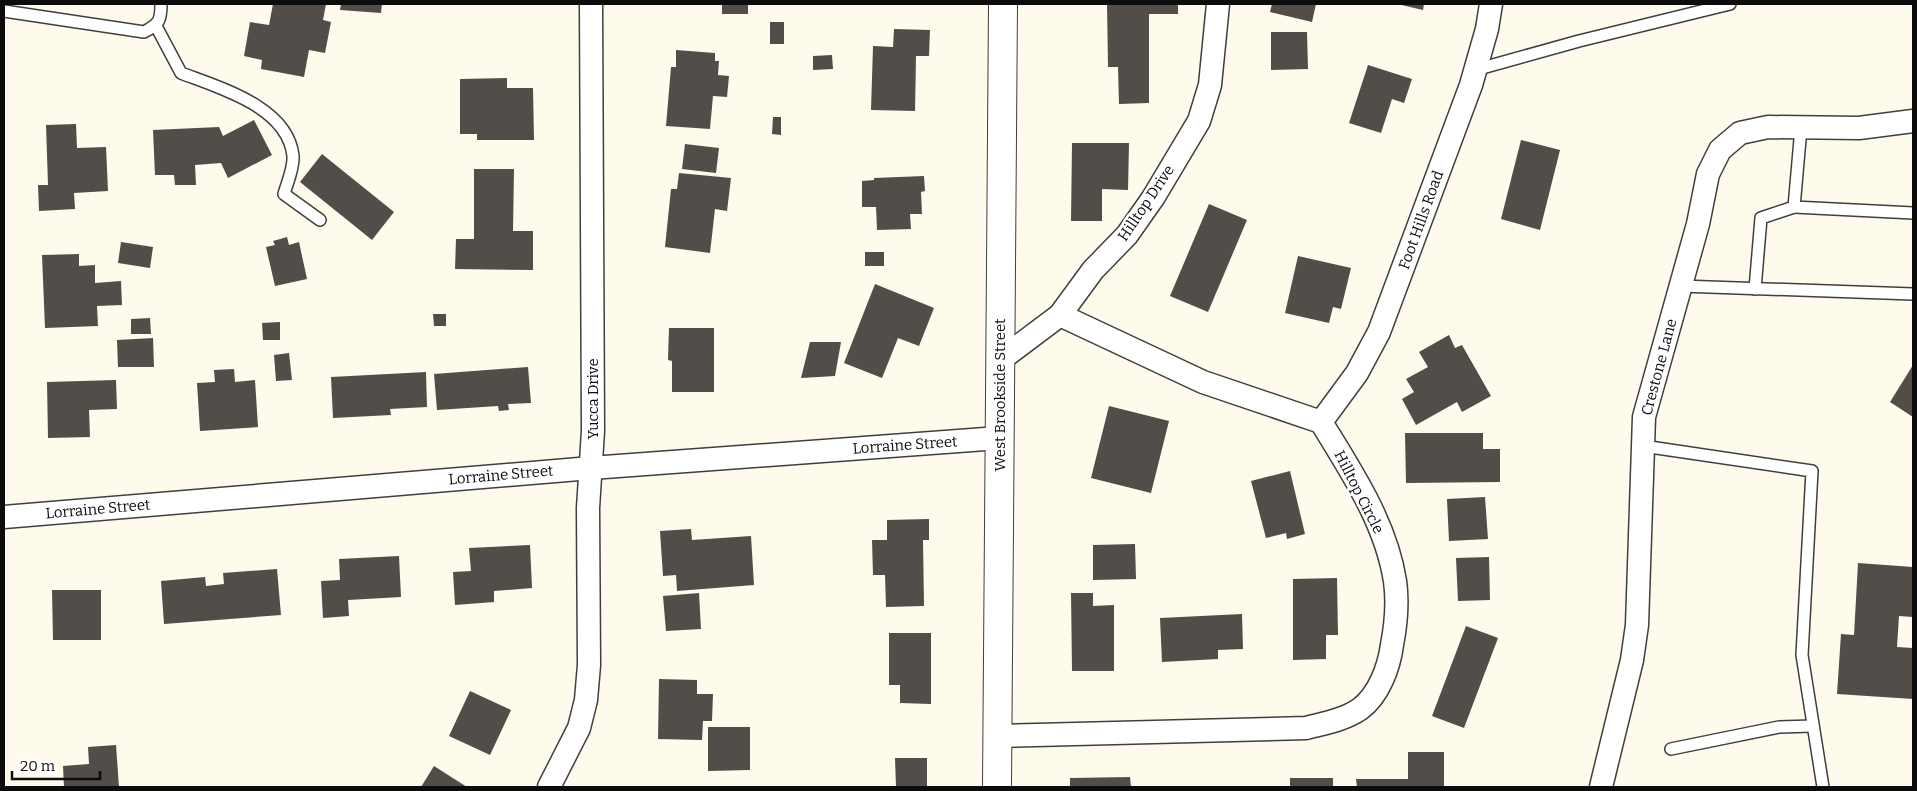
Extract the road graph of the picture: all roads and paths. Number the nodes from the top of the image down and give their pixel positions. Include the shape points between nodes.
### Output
1 (161, 4) edge
2 (591, 4) edge
3 (1003, 4) edge
4 (1218, 4) edge
5 (1491, 4) edge
6 (1730, 4) edge
7 (4, 11) edge
8 (156, 26) junction
9 (1475, 70) junction
10 (1913, 121) edge
11 (1801, 128) junction
12 (1794, 207) junction
13 (1913, 213) edge
14 (320, 220) dead end
15 (1681, 286) junction
16 (1755, 289) junction
17 (1913, 294) edge
18 (1060, 315) junction
19 (1000, 360) junction
20 (1321, 422) junction
21 (999, 438) junction
22 (1643, 446) junction
23 (591, 468) junction
24 (4, 517) edge
25 (1813, 726) junction
26 (997, 736) junction
27 (1671, 749) dead end
28 (550, 787) edge
29 (996, 787) edge
30 (1601, 787) edge
31 (1823, 787) edge

1 - 8 lane
2 - 23 street, Yucca Drive
3 - 19 street, West Brookside Street
4 - 18 street, Hilltop Drive via 1210,85 1198,121 1154,198
5 - 9 street, Foot Hills Road
6 - 9 lane
7 - 8 lane via 144,32
8 - 14 lane via 181,73 239,96 272,116 285,131 293,157 284,194
9 - 20 street, Foot Hills Road via 1379,332 1357,373
10 - 11 street, Crestone Lane via 1859,128
11 - 12 lane
11 - 15 street, Crestone Lane via 1768,127 1740,132 1720,150 1708,174
12 - 13 lane
12 - 16 lane via 1760,218
15 - 16 lane
15 - 22 street, Crestone Lane via 1644,418
16 - 17 lane
18 - 19 street, Hilltop Drive
18 - 20 street via 1203,382
19 - 21 street, West Brookside Street
20 - 26 street, Hilltop Circle via 1371,510 1388,551 1395,581 1396,621 1390,660 1378,688 1361,708 1335,721 1306,728
21 - 23 street, Lorraine Street
21 - 26 street, West Brookside Street
22 - 25 lane via 1812,472 1802,656
22 - 30 street, Crestone Lane via 1638,625
23 - 24 street, Lorraine Street
23 - 28 street, Yucca Drive via 586,700 579,728
25 - 27 lane via 1779,727
25 - 31 lane
26 - 29 street, West Brookside Street

